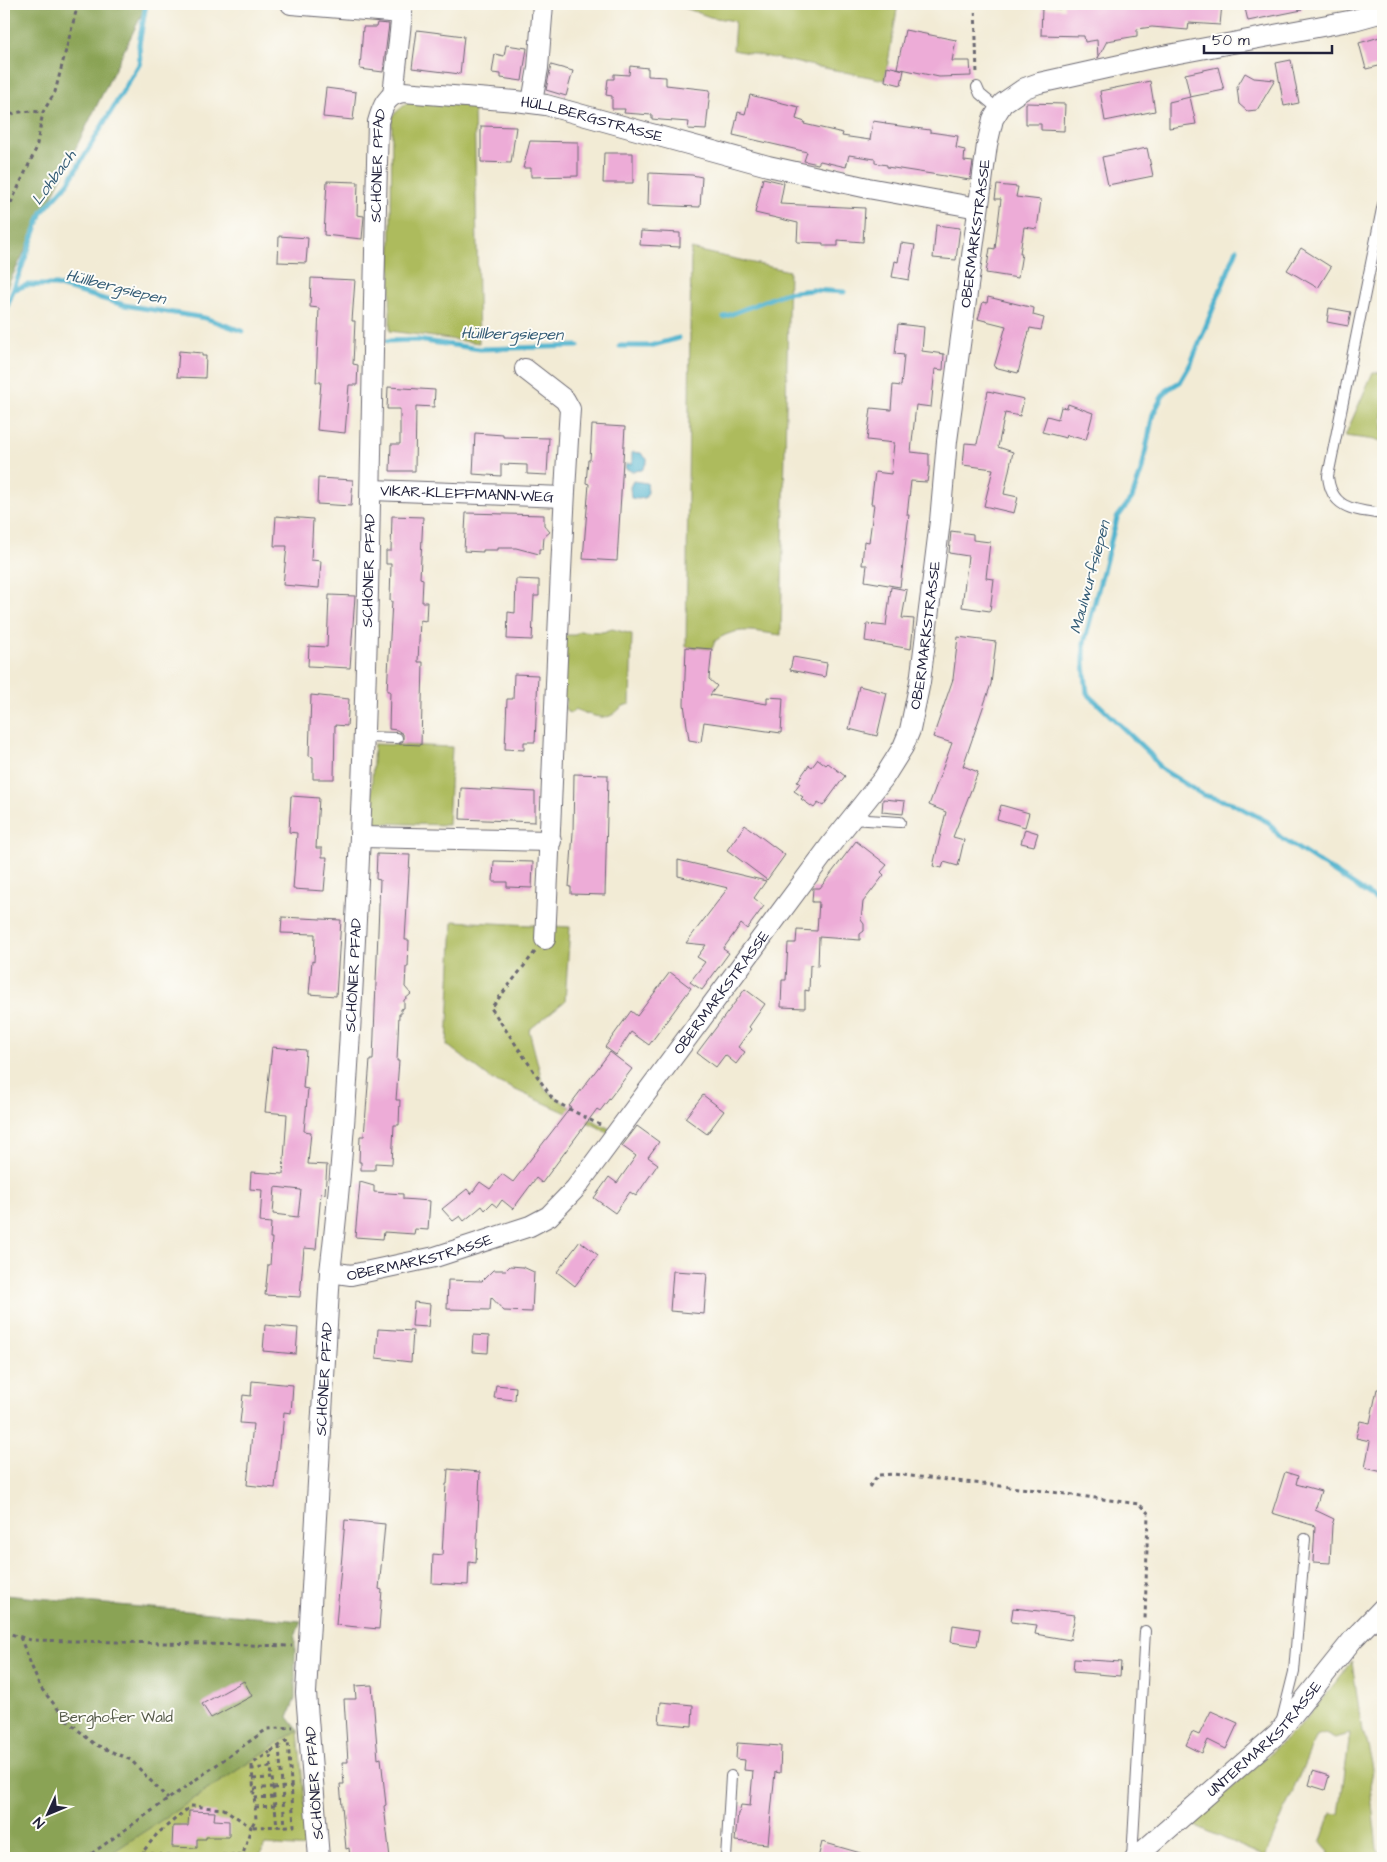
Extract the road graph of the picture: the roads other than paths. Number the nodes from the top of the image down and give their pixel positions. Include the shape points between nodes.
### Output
1 (291, 4) edge
2 (543, 4) edge
3 (1383, 12) edge
4 (977, 87) road end
5 (393, 95) junction
6 (532, 102) junction
7 (998, 109) junction
8 (1383, 204) edge
9 (978, 208) junction
10 (525, 369) dead end
11 (371, 490) junction
12 (564, 497) junction
13 (1383, 514) edge
14 (364, 737) junction
15 (396, 738) dead end
16 (851, 819) junction
17 (900, 822) dead end
18 (360, 838) junction
19 (551, 841) junction
20 (545, 939) road end
21 (330, 1272) junction
22 (1305, 1539) dead end
23 (1383, 1608) edge
24 (1145, 1630) road end
25 (1278, 1733) junction
26 (731, 1776) dead end
27 (319, 1858) edge
28 (726, 1858) edge
29 (1134, 1858) edge

1 - 5 street via 402,13
2 - 6 street
3 - 7 street via 1039,83 1025,88
4 - 7 lane via 980,94
5 - 6 street, HÜLLBERGSTRASSE via 403,92
5 - 11 street, SCHÖNER PFAD via 382,108 378,122
6 - 9 street, HÜLLBERGSTRASSE via 768,166
7 - 9 street, OBERMARKSTRASSE via 987,144
8 - 13 lane via 1328,476 1335,499 1344,506
9 - 16 street, OBERMARKSTRASSE via 915,708 910,730 894,764
10 - 12 street, VIKAR-KLEFFMANN-WEG via 565,400 570,409
11 - 12 street, VIKAR-KLEFFMANN-WEG
11 - 14 street, SCHÖNER PFAD
12 - 19 street, VIKAR-KLEFFMANN-WEG
14 - 15 lane
14 - 18 street, SCHÖNER PFAD
16 - 17 lane
16 - 21 street, OBERMARKSTRASSE via 575,1189 549,1216 530,1226 435,1258 351,1275
18 - 19 street
18 - 21 street, SCHÖNER PFAD via 354,973 338,1204
19 - 20 street, VIKAR-KLEFFMANN-WEG
21 - 27 street, SCHÖNER PFAD via 306,1693
22 - 25 lane via 1294,1672
23 - 25 street, UNTERMARKSTRASSE via 1354,1638
24 - 29 lane
25 - 29 street, UNTERMARKSTRASSE
26 - 28 lane

